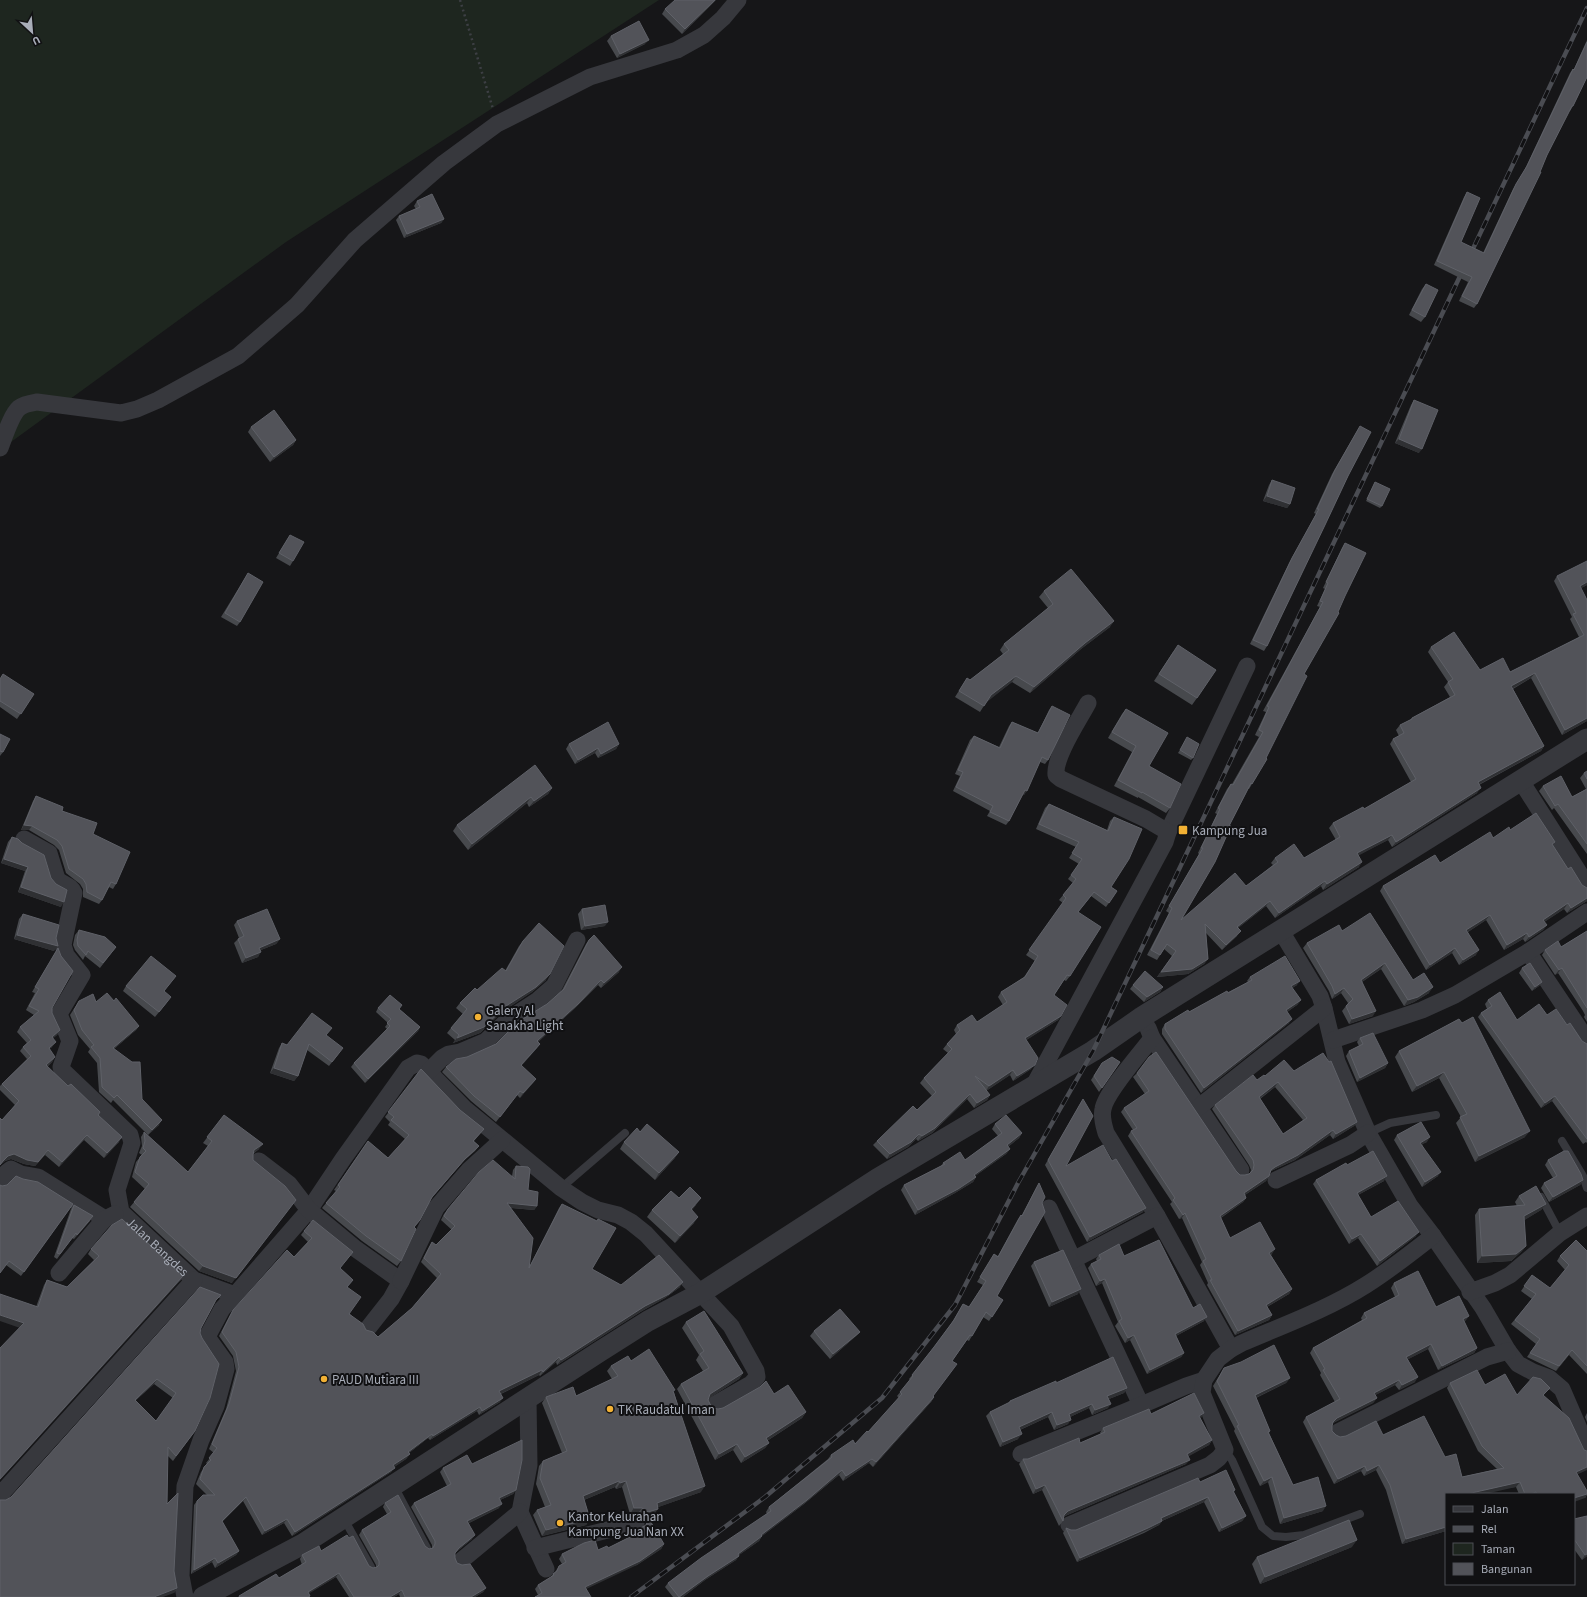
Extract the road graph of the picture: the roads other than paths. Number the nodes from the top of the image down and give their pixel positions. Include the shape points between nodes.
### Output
1 (738, 0) edge
2 (0, 448) edge
3 (1247, 666) dead end
4 (1088, 703) dead end
5 (1587, 739) edge
6 (1521, 781) junction
7 (1168, 832) junction
8 (24, 838) dead end
9 (1587, 885) edge
10 (1587, 912) edge
11 (1281, 931) junction
12 (578, 940) dead end
13 (1528, 952) junction
14 (1324, 1008) junction
15 (1142, 1017) junction
16 (1152, 1038) junction
17 (1332, 1040) junction
18 (1587, 1040) edge
19 (429, 1071) junction
20 (1033, 1087) junction
21 (1198, 1106) junction
22 (1436, 1115) dead end
23 (1368, 1133) junction
24 (625, 1134) dead end
25 (502, 1140) junction
26 (1562, 1141) dead end
27 (259, 1161) dead end
28 (1241, 1170) dead end
29 (1276, 1180) dead end
30 (0, 1181) edge
31 (562, 1188) junction
32 (1587, 1188) edge
33 (1537, 1191) edge
34 (1049, 1208) dead end
35 (309, 1210) junction
36 (121, 1212) junction
37 (1157, 1216) junction
38 (1587, 1216) edge
39 (106, 1219) junction
40 (1560, 1233) junction
41 (1433, 1236) junction
42 (1073, 1260) junction
43 (59, 1272) dead end
44 (194, 1280) junction
45 (401, 1282) junction
46 (1470, 1292) junction
47 (700, 1293) junction
48 (235, 1295) junction
49 (369, 1327) dead end
50 (1231, 1349) junction
51 (1508, 1351) junction
52 (1204, 1380) junction
53 (528, 1399) junction
54 (714, 1405) dead end
55 (1141, 1405) junction
56 (1338, 1432) dead end
57 (1587, 1447) edge
58 (1225, 1450) junction
59 (1021, 1454) dead end
60 (394, 1486) junction
61 (0, 1495) edge
62 (520, 1512) junction
63 (1360, 1514) dead end
64 (344, 1519) junction
65 (636, 1523) dead end
66 (1069, 1525) dead end
67 (427, 1548) edge
68 (535, 1548) junction
69 (462, 1560) dead end
70 (371, 1567) edge
71 (546, 1569) dead end
72 (185, 1597) edge
73 (203, 1597) edge

1 - 2 street via 704,35 677,50 590,77 497,124 444,164 355,240 298,305 238,356 158,400 121,413 37,402 27,404 19,408 14,416
3 - 7 street
4 - 7 street via 1058,759 1056,775
5 - 6 street
6 - 9 street
6 - 11 street
7 - 20 street via 1165,842
8 - 36 street, Jalan Bangdes via 49,853 57,879 74,893 63,945 82,975 59,1014 70,1041 61,1067 130,1134 130,1152 117,1190
10 - 13 street
11 - 14 street via 1320,996
11 - 15 street
12 - 19 street via 554,986 509,1019 486,1041 449,1054
13 - 17 street via 1455,995 1422,1010
13 - 18 street
14 - 17 street
14 - 21 street
15 - 16 street
15 - 20 street via 1093,1051
16 - 21 street
16 - 37 street via 1107,1096 1102,1109 1106,1133
17 - 23 street via 1337,1062
19 - 25 street via 464,1108
19 - 35 street via 417,1063 408,1068
20 - 47 street via 877,1179
21 - 28 street
22 - 23 lane via 1390,1123
23 - 29 street via 1350,1145
23 - 41 street via 1410,1206
24 - 31 lane
25 - 31 street
25 - 45 street via 469,1170 436,1208
26 - 32 lane
27 - 35 street via 289,1184
30 - 39 street via 11,1169 38,1177
31 - 47 street via 598,1210 618,1215 631,1222 660,1248
33 - 40 lane
34 - 42 street
35 - 45 street
35 - 48 street
36 - 39 street
36 - 44 street, Jalan Bangdes
37 - 42 street
37 - 50 street
38 - 40 street
39 - 43 street
40 - 46 street via 1510,1275 1490,1286
41 - 46 street
41 - 50 street via 1365,1286
42 - 55 street
44 - 48 street, Jalan Bangdes
44 - 61 street
45 - 49 street via 392,1299
46 - 51 street via 1483,1308
47 - 53 street via 642,1325
47 - 54 street via 731,1326 757,1377 750,1384
48 - 72 street via 222,1309 207,1337 225,1362 226,1369 216,1406 184,1486 181,1576
50 - 52 street via 1218,1359
51 - 56 street via 1487,1357
51 - 57 street via 1518,1364 1549,1378 1562,1389
52 - 55 street
52 - 58 street via 1202,1393
53 - 60 street
53 - 62 street via 529,1464
55 - 59 street
58 - 63 lane via 1262,1527 1273,1536 1304,1535
58 - 66 street via 1210,1465
60 - 64 street
60 - 67 lane
62 - 68 street
62 - 69 street
64 - 70 lane
64 - 73 street via 303,1544
65 - 68 street
68 - 71 street

